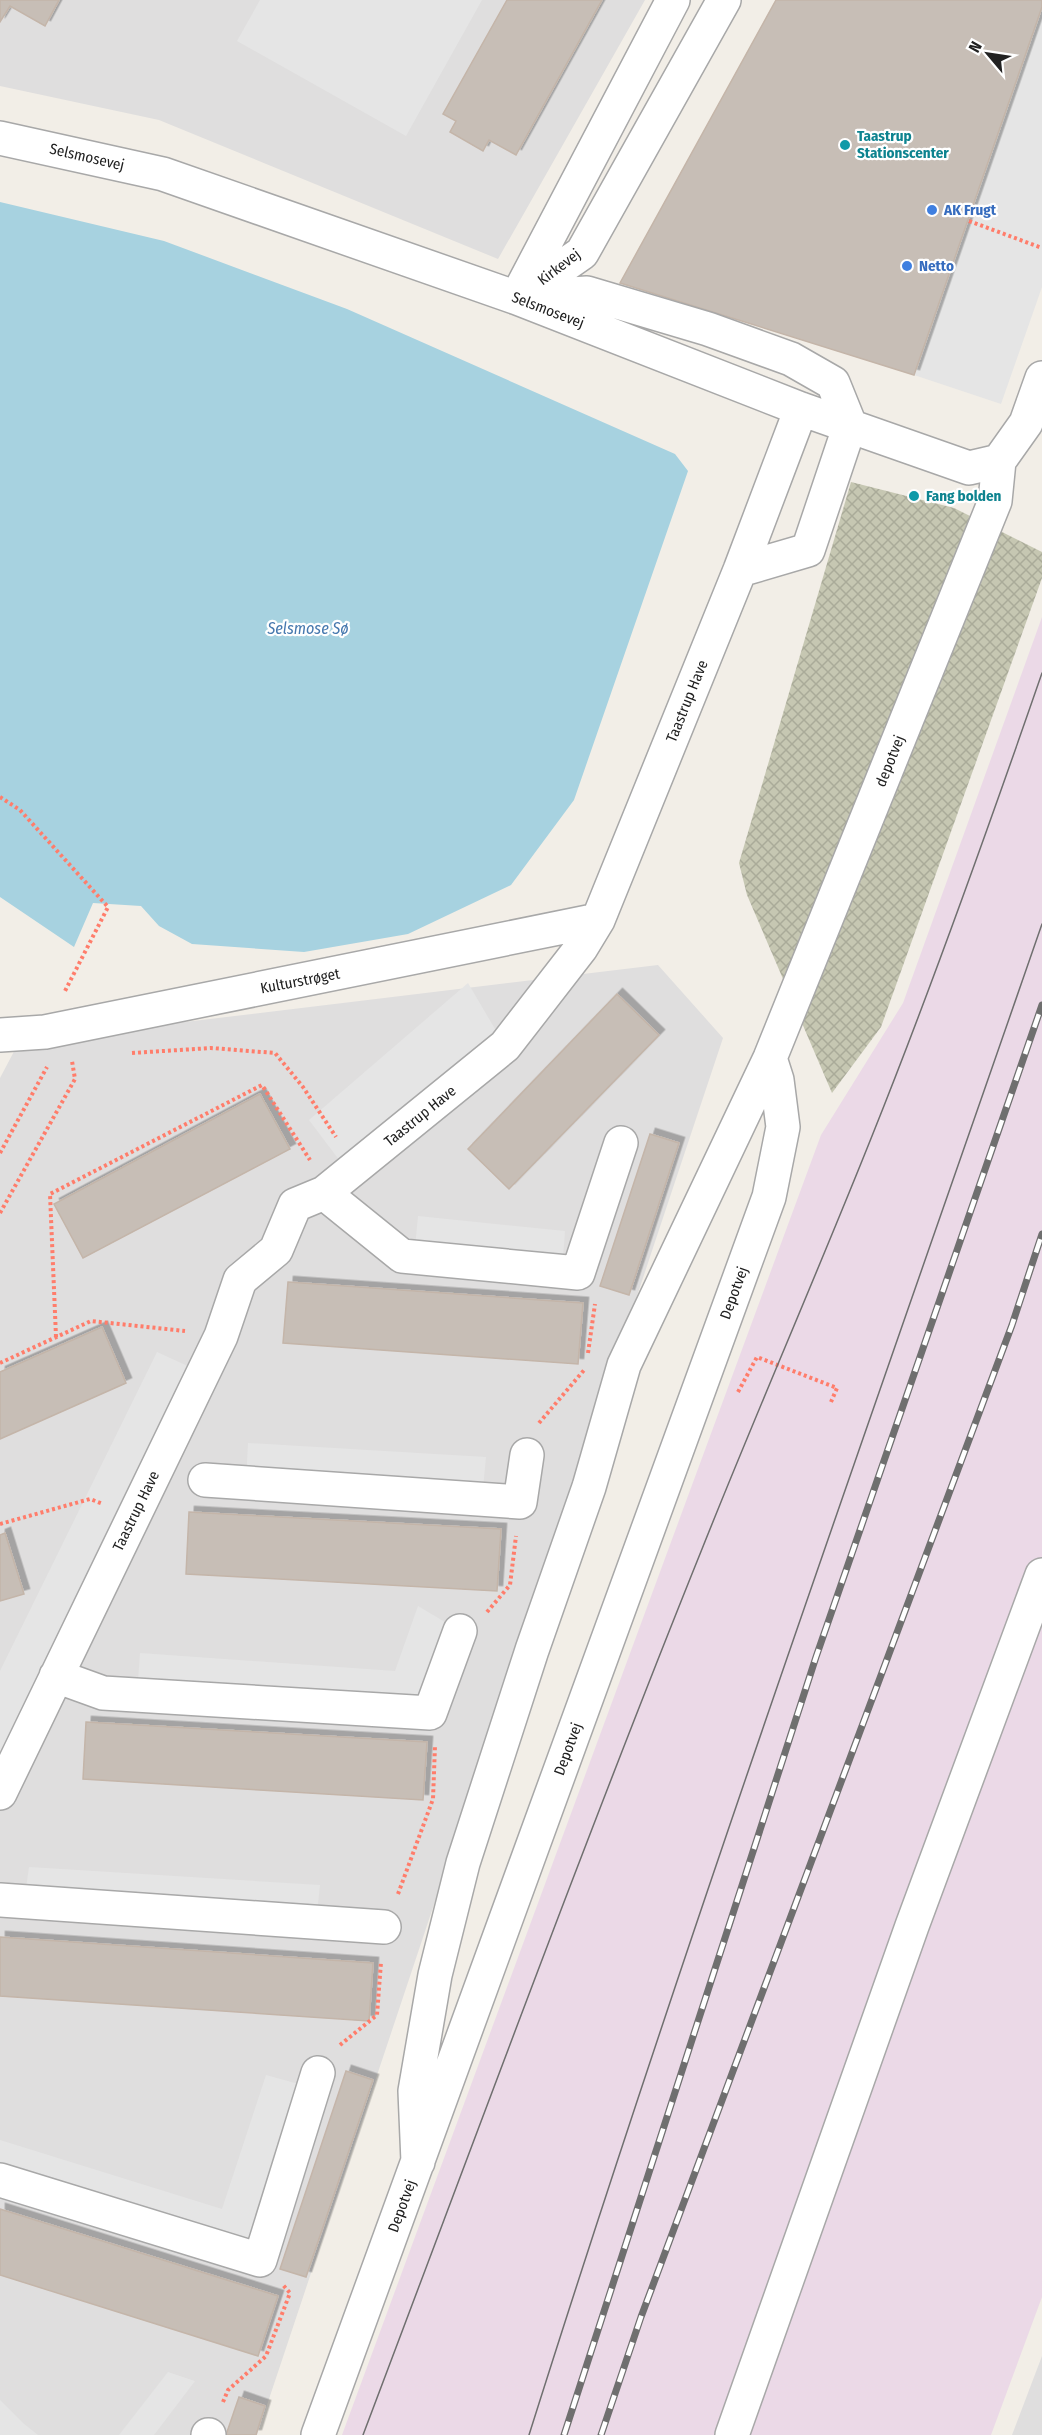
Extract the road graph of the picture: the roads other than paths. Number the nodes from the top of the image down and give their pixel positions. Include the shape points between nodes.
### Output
1 (673, 0) edge
2 (724, 0) edge
3 (0, 138) edge
4 (517, 298) junction
5 (1042, 378) edge
6 (801, 409) junction
7 (850, 425) junction
8 (999, 461) junction
9 (740, 570) junction
10 (598, 920) junction
11 (0, 1035) edge
12 (770, 1058) junction
13 (621, 1143) dead end
14 (326, 1192) junction
15 (530, 1442) road end
16 (205, 1480) dead end
17 (1042, 1575) edge
18 (460, 1631) road end
19 (56, 1676) junction
20 (0, 1793) edge
21 (0, 1900) edge
22 (384, 1927) road end
23 (318, 2073) road end
24 (418, 2162) junction
25 (0, 2180) edge
26 (318, 2435) edge
27 (732, 2435) edge

1 - 4 street, Kirkevej
2 - 4 street, Kirkevej via 582,253
3 - 4 street, Selsmosevej via 163,174
4 - 6 street, Selsmosevej
4 - 7 street via 587,293 708,329 790,359 833,383
5 - 8 street via 1026,423
6 - 7 street, Selsmosevej
6 - 9 street, Taastrup Have
7 - 8 street, Selsmosevej via 969,468
7 - 9 street via 808,550
8 - 12 street, depotvej via 995,501
9 - 10 street, Taastrup Have
10 - 11 street, Kulturstrøget via 49,1044
10 - 14 street, Taastrup Have via 505,1046
12 - 24 street, depotvej via 624,1365 589,1486 463,1863 435,1975 415,2091
12 - 24 street, Depotvej via 783,1127 769,1197
13 - 14 street via 578,1273 402,1256
14 - 19 street, Taastrup Have via 295,1204 276,1250 240,1280 221,1336
15 - 16 street via 520,1502
17 - 27 street via 912,1926
18 - 19 street via 430,1713 103,1693
19 - 20 street, Taastrup Have
21 - 22 street
23 - 25 street via 260,2260
24 - 26 street, Depotvej

